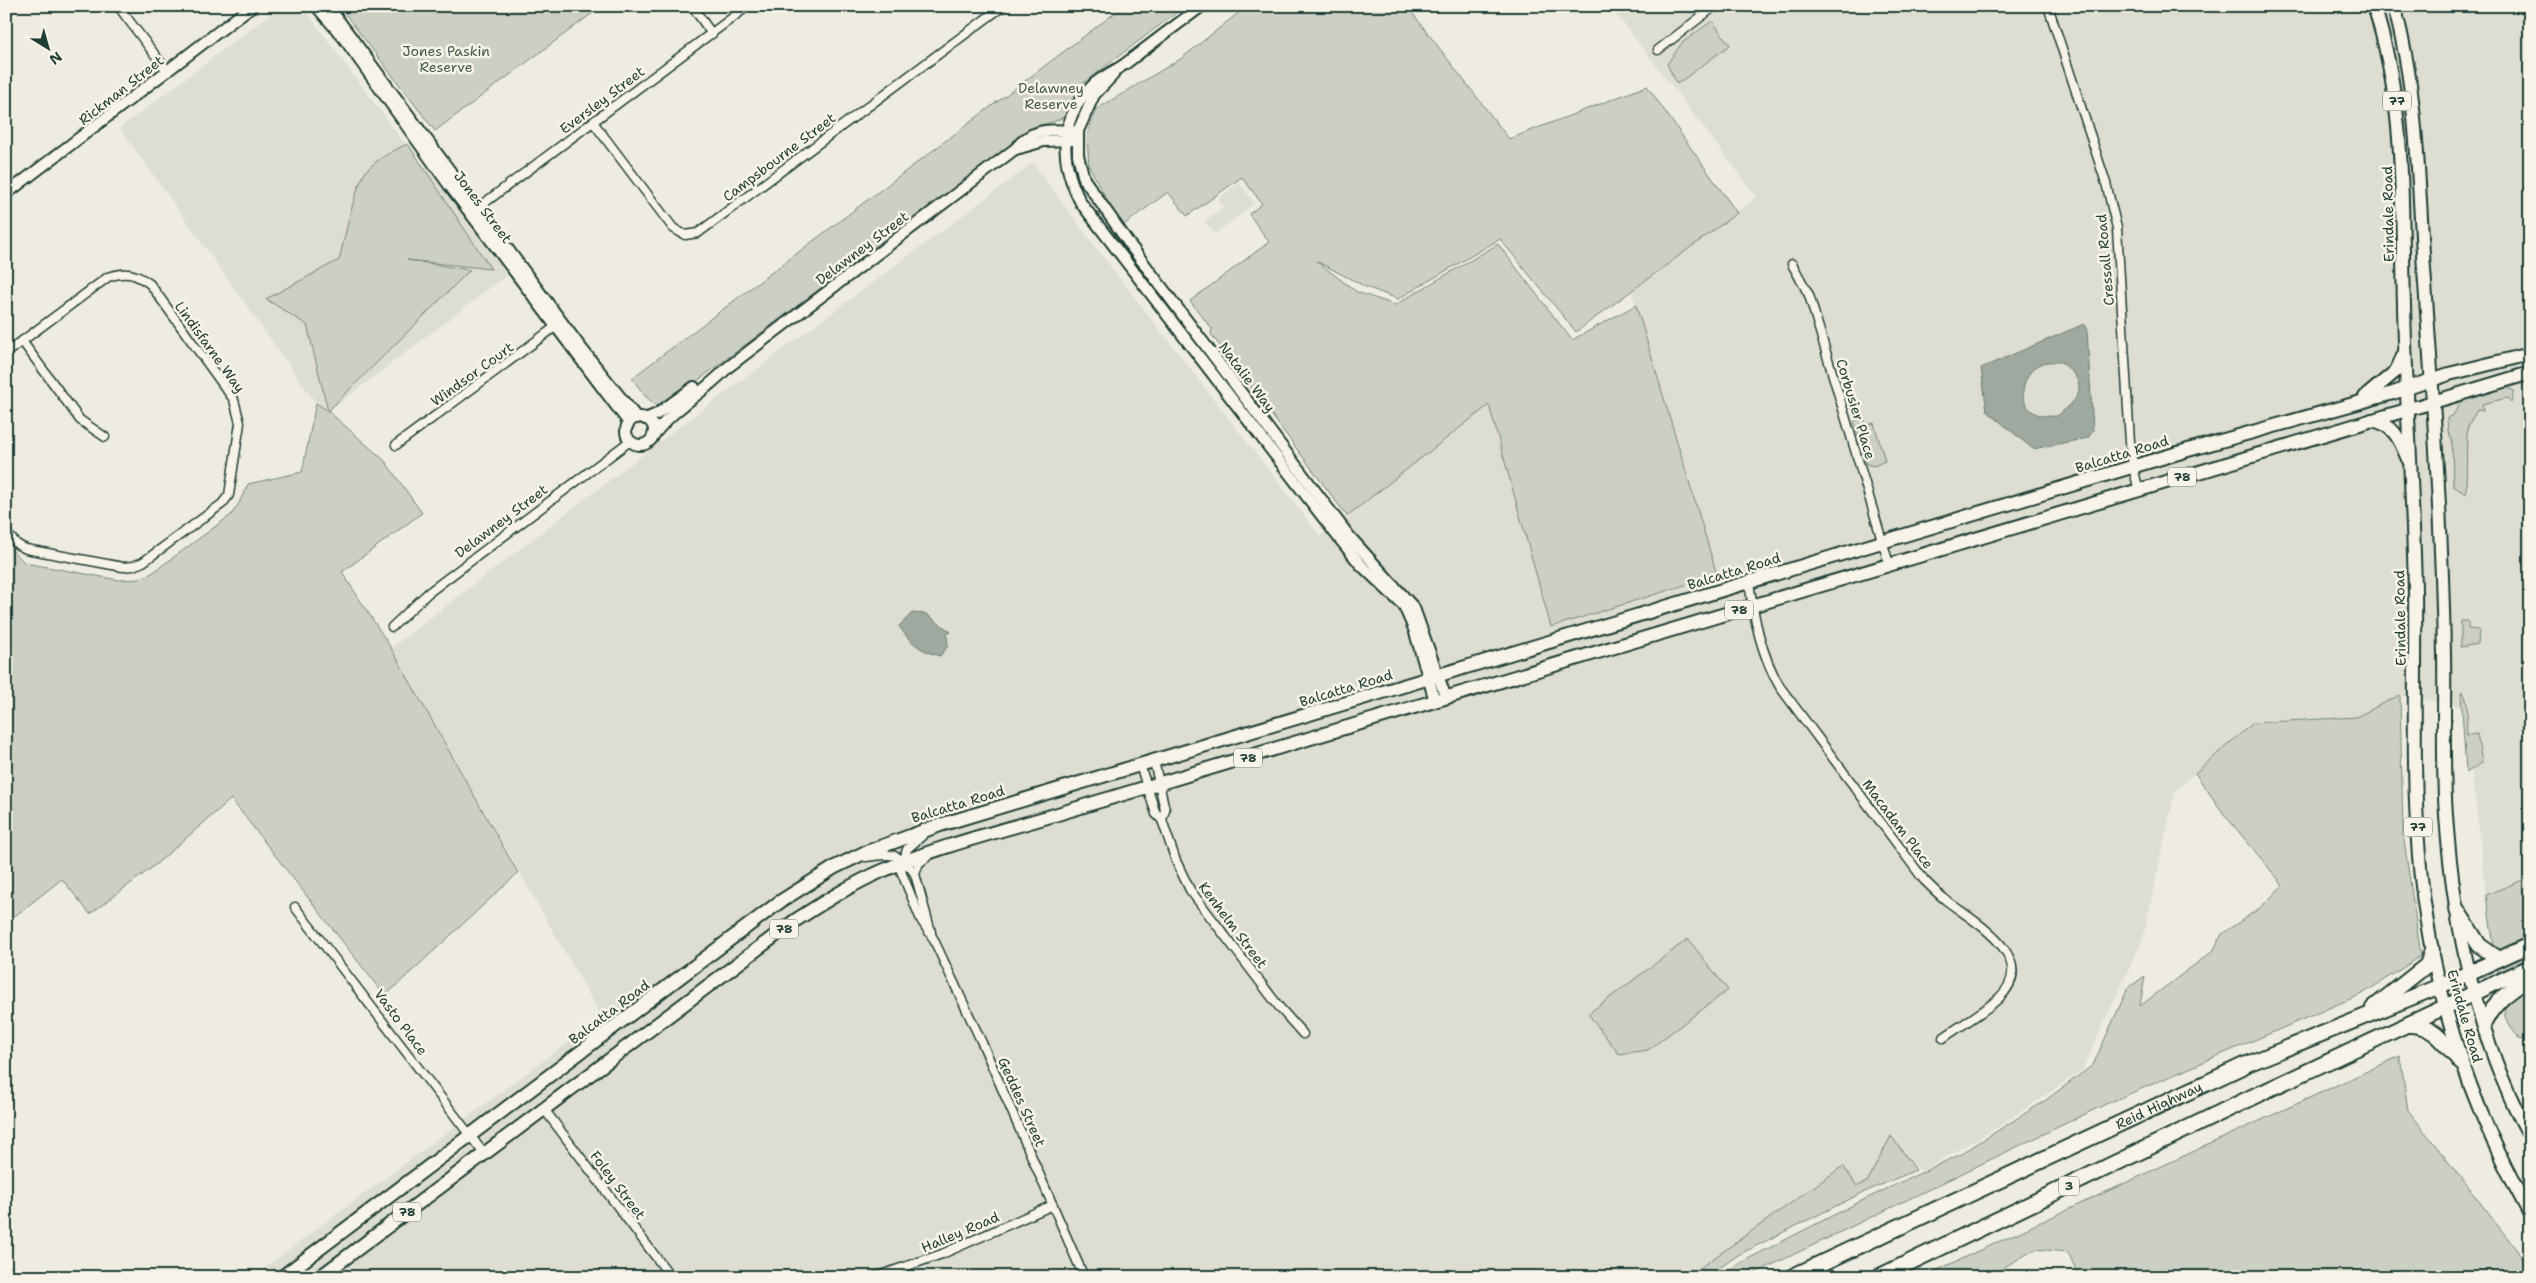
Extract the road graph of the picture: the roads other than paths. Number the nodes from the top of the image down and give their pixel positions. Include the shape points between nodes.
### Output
1 (118, 6) edge
2 (252, 6) edge
3 (316, 6) edge
4 (328, 6) edge
5 (692, 6) edge
6 (748, 6) edge
7 (1003, 6) edge
8 (1202, 6) edge
9 (1716, 6) edge
10 (2048, 6) edge
11 (2374, 6) edge
12 (2394, 6) edge
13 (712, 34) junction
14 (1658, 50) dead end
15 (1119, 69) junction
16 (168, 72) junction
17 (593, 122) junction
18 (1066, 135) junction
19 (1078, 135) junction
20 (6, 194) edge
21 (474, 211) junction
22 (1792, 264) dead end
23 (560, 324) junction
24 (22, 342) junction
25 (2405, 350) junction
26 (6, 353) edge
27 (2530, 354) edge
28 (726, 368) junction
29 (2530, 373) edge
30 (2432, 379) junction
31 (2407, 388) junction
32 (2361, 400) junction
33 (2434, 401) junction
34 (2408, 409) junction
35 (637, 420) junction
36 (2372, 420) junction
37 (653, 436) junction
38 (105, 437) dead end
39 (630, 441) junction
40 (396, 445) dead end
41 (2411, 464) junction
42 (2133, 466) junction
43 (2139, 490) junction
44 (6, 533) edge
45 (1882, 541) junction
46 (1889, 564) junction
47 (1749, 582) junction
48 (1752, 606) junction
49 (392, 627) dead end
50 (1433, 677) junction
51 (1440, 700) junction
52 (1154, 761) junction
53 (1140, 765) junction
54 (1160, 784) junction
55 (1146, 788) junction
56 (1162, 820) junction
57 (940, 825) junction
58 (932, 853) junction
59 (849, 860) junction
60 (902, 864) junction
61 (915, 874) junction
62 (295, 906) dead end
63 (2456, 908) junction
64 (933, 938) junction
65 (2530, 946) edge
66 (2432, 950) junction
67 (2500, 960) junction
68 (2530, 967) edge
69 (2470, 973) junction
70 (2530, 978) edge
71 (2440, 986) junction
72 (2475, 992) junction
73 (2446, 1006) junction
74 (2358, 1020) junction
75 (2484, 1023) junction
76 (2408, 1025) junction
77 (1302, 1034) dead end
78 (1943, 1038) dead end
79 (2462, 1063) junction
80 (2245, 1065) joint
81 (2259, 1094) joint
82 (544, 1109) junction
83 (470, 1135) junction
84 (2530, 1136) edge
85 (485, 1155) junction
86 (1053, 1205) junction
87 (2530, 1214) edge
88 (6, 1274) edge
89 (10, 1277) edge
90 (282, 1277) edge
91 (320, 1277) edge
92 (671, 1277) edge
93 (875, 1277) edge
94 (1084, 1277) edge
95 (1792, 1277) edge
96 (1879, 1277) edge

1 - 16 street
2 - 16 street, Rickman Street
3 - 21 street, Jones Street
4 - 21 street, Jones Street
5 - 13 street
6 - 13 street, Eversley Street
7 - 17 street, Campsbourne Street via 698,233 685,235 673,228
8 - 15 street
9 - 14 street
10 - 42 street, Cressall Road via 2106,183 2117,228
11 - 25 main road, Erindale Road / 77 via 2392,68 2401,141
12 - 30 main road, Erindale Road / 77 via 2412,95
13 - 17 street, Eversley Street
15 - 18 street via 1089,90 1076,107
15 - 19 street, Natalie Way via 1094,95
16 - 20 street, Rickman Street
17 - 21 street, Eversley Street
18 - 19 street, Delawney Street
18 - 28 street, Delawney Street via 1032,133
18 - 50 street, Natalie Way via 1071,184 1081,203 1334,533 1361,565 1404,606
19 - 50 street, Natalie Way via 1081,169 1093,194 1349,536 1414,608
21 - 23 street, Jones Street
22 - 45 street, Corbusier Place via 1809,295
23 - 35 street, Jones Street
23 - 40 street, Windsor Court
24 - 26 street, Lindisfarne Way
24 - 38 street via 80,420
24 - 44 street, Lindisfarne Way via 108,277 120,273 137,274 150,284 234,400 240,423 229,495 222,504 143,562 123,567 26,549
25 - 31 main road, Erindale Road / 77
25 - 32 main road via 2396,372
27 - 30 main road, Balcatta Road / 78
28 - 35 street, Delawney Street via 657,414
28 - 37 street, Delawney Street via 673,413
29 - 33 main road
30 - 31 main road, Balcatta Road / 78
30 - 33 main road, Erindale Road / 77
31 - 32 main road, Balcatta Road / 78
31 - 34 main road, Erindale Road / 77
32 - 42 main road, Balcatta Road / 78
33 - 34 main road, 78
33 - 63 main road, Erindale Road / 77 via 2442,567 2446,814
34 - 36 main road, 78
34 - 41 main road, Erindale Road / 77
35 - 37 street, Jones Street via 651,424
35 - 39 street via 626,430
36 - 41 main road via 2384,422 2393,430
36 - 43 main road, 78
37 - 39 street via 642,445
39 - 49 street, Delawney Street via 428,592
41 - 66 main road, Erindale Road / 77 via 2419,856
42 - 43 street, Cressall Road
42 - 45 main road, Balcatta Road / 78
43 - 46 main road, 78
45 - 46 street, Corbusier Place
45 - 47 main road, Balcatta Road / 78
46 - 48 main road, 78
47 - 48 street, Macadam Place
47 - 50 main road, Balcatta Road / 78
48 - 51 main road, 78
48 - 78 street, Macadam Place via 1764,652 1789,700 1924,880 1944,899 1990,932 2005,949 2012,974 2008,986 1999,998
50 - 51 street, Natalie Way
50 - 52 main road, Balcatta Road / 78
51 - 54 main road, 78
52 - 53 main road, Balcatta Road / 78
52 - 54 street, Kenhelm Street
53 - 55 street, Kenhelm Street
53 - 57 main road, Balcatta Road / 78
54 - 55 main road, 78
54 - 56 street, Kenhelm Street via 1165,810
55 - 56 street, Kenhelm Street via 1156,814
55 - 58 main road, 78
56 - 77 street, Kenhelm Street via 1190,890
57 - 59 main road, Balcatta Road / 78
57 - 60 street via 907,849
58 - 60 main road, 78
58 - 61 street via 919,863
59 - 60 street via 884,854 898,856
59 - 83 main road, Balcatta Road / 78 via 781,901
60 - 61 street, Geddes Street
60 - 64 street, Geddes Street via 921,920
60 - 82 main road, 78 via 845,889 796,920
61 - 64 street, Geddes Street
62 - 83 street, Vasto Place
63 - 67 highway via 2479,944
63 - 69 main road, Erindale Road / 77
64 - 86 street, Geddes Street
65 - 67 highway, Reid Highway
66 - 71 main road, Erindale Road / 77
66 - 74 highway via 2431,958 2420,972
67 - 69 highway, Reid Highway
68 - 72 highway, 3
69 - 71 highway, Reid Highway
69 - 72 main road, Erindale Road / 77
70 - 75 highway via 2509,991 2489,1012
71 - 73 main road, Erindale Road / 77
71 - 74 highway, Reid Highway
72 - 73 highway, 3
72 - 75 main road, Erindale Road / 77
73 - 76 highway, 3
73 - 79 main road, Erindale Road / 77
74 - 80 highway, Reid Highway
75 - 84 main road, Erindale Road / 77 via 2512,1100
76 - 79 highway via 2434,1031
76 - 81 highway, 3
79 - 87 main road, Erindale Road / 77 via 2496,1148
80 - 95 highway, Reid Highway
81 - 96 highway, 3
82 - 85 main road, 78
82 - 92 street, Foley Street
83 - 85 street, Vasto Place
83 - 90 main road, Balcatta Road / 78
85 - 91 main road, 78
86 - 93 street, Halley Road via 942,1254
86 - 94 street, Geddes Street
88 - 89 highway

